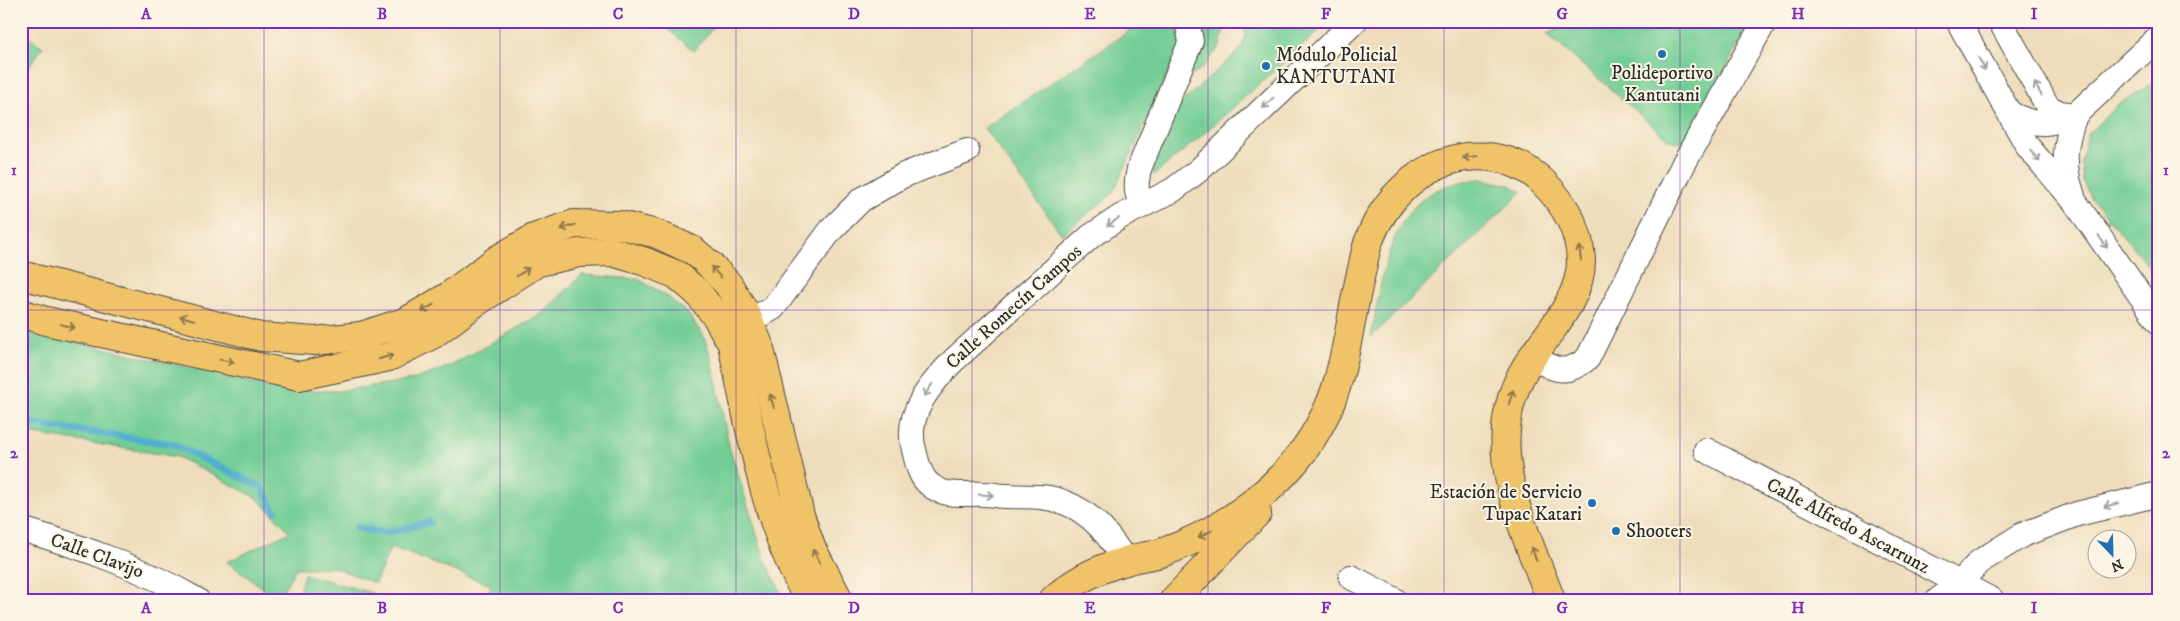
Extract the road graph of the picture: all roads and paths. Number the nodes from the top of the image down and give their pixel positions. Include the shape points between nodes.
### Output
1 (1187, 21) edge
2 (1355, 21) edge
3 (1765, 21) edge
4 (1958, 21) edge
5 (2000, 21) edge
6 (2159, 37) edge
7 (2011, 114) junction
8 (2074, 115) junction
9 (967, 151) dead end
10 (2075, 202) junction
11 (1142, 206) junction
12 (21, 275) edge
13 (21, 313) edge
14 (733, 318) junction
15 (2159, 322) edge
16 (1532, 356) junction
17 (1706, 450) dead end
18 (1272, 486) junction
19 (2159, 494) edge
20 (21, 529) edge
21 (1126, 561) junction
22 (1351, 577) dead end
23 (1959, 584) junction
24 (197, 600) edge
25 (809, 600) edge
26 (839, 600) edge
27 (1053, 600) edge
28 (1174, 600) edge
29 (1395, 600) edge
30 (1551, 600) edge
31 (1938, 600) edge
32 (1992, 600) edge

1 - 11 street via 1191,41 1139,169 1137,197
2 -> 11 street, Calle Romecín Campos via 1199,170 1173,190
3 - 16 street via 1684,163 1588,358 1576,368 1565,370 1552,368
4 -> 7 street
8 -> 5 street via 2048,106
6 - 8 street
7 - 8 street via 2026,122 2043,124 2059,122
7 -> 10 street via 2028,147
8 - 10 street via 2067,136 2065,158
9 - 14 street via 904,175 861,200 831,230 773,308 759,316
10 -> 15 street
11 -> 21 street, Calle Romecín Campos via 1085,241 954,360 923,397 911,427 916,459 928,484 945,493 1036,496 1062,501 1092,518
14 -> 12 main road via 728,284 709,264 694,252 657,234 620,225 574,224 534,238 406,321 361,336 315,341 261,337
13 -> 14 main road via 46,322 300,376 389,357 432,335 538,262 579,253 612,252 643,260 677,275
14 - 25 main road via 732,344 762,481 784,552
26 -> 14 main road via 811,547 800,515 759,345
16 -> 18 main road via 1562,314 1576,287 1581,262 1570,218 1557,198 1534,174 1518,164 1485,156 1446,161 1427,170 1410,182 1379,218 1369,239 1340,375 1332,398 1306,447
30 -> 16 main road via 1510,489 1505,459 1505,427 1510,396
17 - 23 street, Calle Alfredo Ascarrunz
18 -> 21 main road via 1230,521 1195,539 1160,553
18 - 28 main road via 1254,518
19 -> 23 street via 2077,514 2022,535 1979,562
20 - 24 street, Calle Clavijo via 126,564
21 - 27 main road via 1096,571 1063,590
22 - 29 street
23 - 31 street
23 - 32 street, Calle Alfredo Ascarrunz

